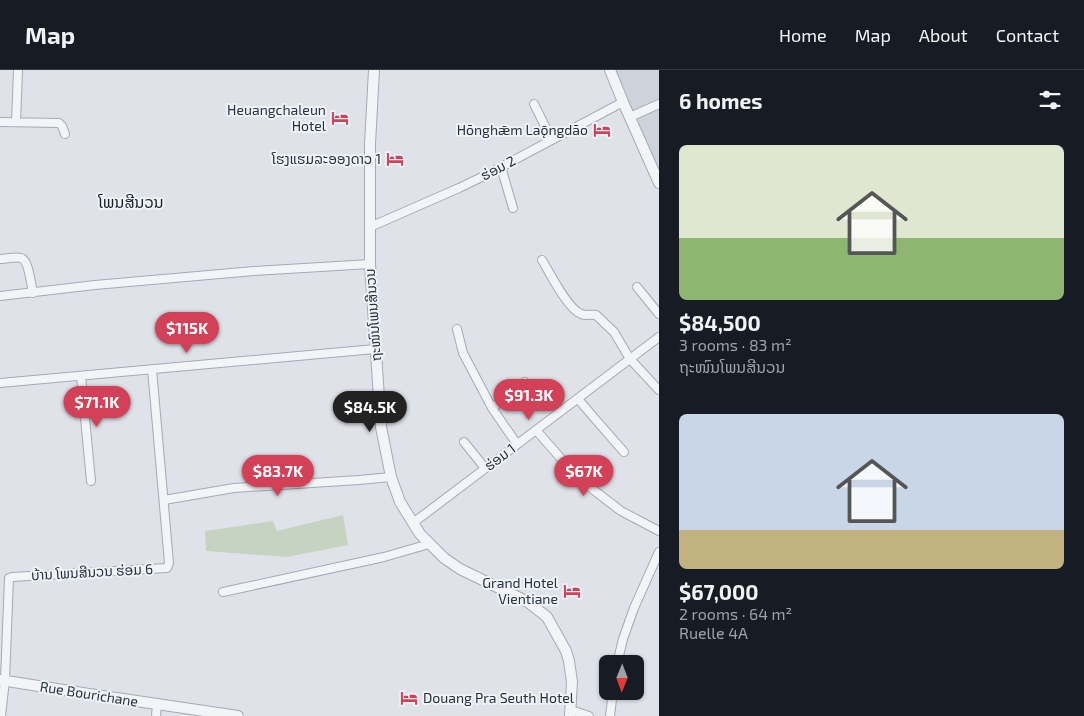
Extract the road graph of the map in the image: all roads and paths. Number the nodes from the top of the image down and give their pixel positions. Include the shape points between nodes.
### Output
1 (18, 70) edge
2 (374, 70) edge
3 (610, 70) edge
4 (622, 102) junction
5 (534, 104) dead end
6 (659, 104) edge
7 (630, 117) junction
8 (0, 122) edge
9 (16, 122) junction
10 (65, 134) dead end
11 (552, 140) junction
12 (501, 167) junction
13 (656, 168) edge
14 (659, 183) edge
15 (513, 208) dead end
16 (370, 227) junction
17 (0, 259) edge
18 (542, 260) dead end
19 (370, 264) junction
20 (637, 287) dead end
21 (33, 293) junction
22 (0, 296) edge
23 (659, 314) edge
24 (457, 329) dead end
25 (659, 337) edge
26 (375, 349) junction
27 (630, 359) junction
28 (152, 369) junction
29 (80, 376) junction
30 (525, 382) dead end
31 (0, 383) edge
32 (659, 390) edge
33 (578, 399) junction
34 (492, 408) junction
35 (536, 430) junction
36 (464, 442) dead end
37 (517, 444) junction
38 (624, 452) dead end
39 (486, 468) junction
40 (391, 478) junction
41 (92, 481) dead end
42 (164, 500) junction
43 (413, 523) junction
44 (659, 531) edge
45 (429, 544) junction
46 (659, 552) edge
47 (223, 592) dead end
48 (620, 655) edge
49 (3, 680) edge
50 (612, 700) edge
51 (157, 704) junction
52 (570, 713) edge
53 (1, 716) edge
54 (156, 716) edge
55 (238, 716) edge
56 (590, 716) edge
57 (610, 716) edge

1 - 9 street
2 - 16 street, ຖະໜົນໂພນສີນວນ
3 - 4 street
4 - 7 street
4 - 11 street, ຮ່ອມ 2
5 - 11 street
6 - 7 street
7 - 13 street
8 - 9 street
9 - 10 street via 59,123
11 - 12 street, ຮ່ອມ 2
12 - 15 street
12 - 16 street, ຮ່ອມ 2
13 - 14 street
16 - 19 street, ຖະໜົນໂພນສີນວນ
17 - 21 street via 26,260
18 - 27 street via 574,310 583,315 596,315 614,332
19 - 21 street via 254,271
19 - 26 street, ຖະໜົນໂພນສີນວນ
20 - 23 street
21 - 22 street
24 - 34 street via 463,352
25 - 27 street, ຮ່ອມ 1
26 - 28 street
26 - 40 street, ຖະໜົນໂພນສີນວນ via 381,427
27 - 32 street
27 - 33 street, ຮ່ອມ 1
28 - 29 street
28 - 42 street, ບ້ານ ໂພນສີນວນ ຮ່ອມ 6
29 - 31 street
29 - 41 street
30 - 34 street
33 - 35 street, ຮ່ອມ 1
33 - 38 street
34 - 37 street
35 - 37 street, ຮ່ອມ 1
35 - 44 street via 578,478 620,511
36 - 39 street
37 - 39 street, ຮ່ອມ 1
39 - 43 street, ຮ່ອມ 1
40 - 42 street via 234,488
40 - 43 street, ຖະໜົນໂພນສີນວນ
42 - 49 street, ບ້ານ ໂພນສີນວນ ຮ່ອມ 6 via 167,568 9,578
43 - 45 street, ຖະໜົນໂພນສີນວນ
45 - 47 street
45 - 52 street, ຖະໜົນໂພນສີນວນ via 460,570 528,602 547,617 570,661
46 - 48 street via 634,608
49 - 51 street, Rue Bourichane
49 - 53 street
50 - 57 street
51 - 54 street
51 - 55 street, Rue Bourichane
52 - 56 street

